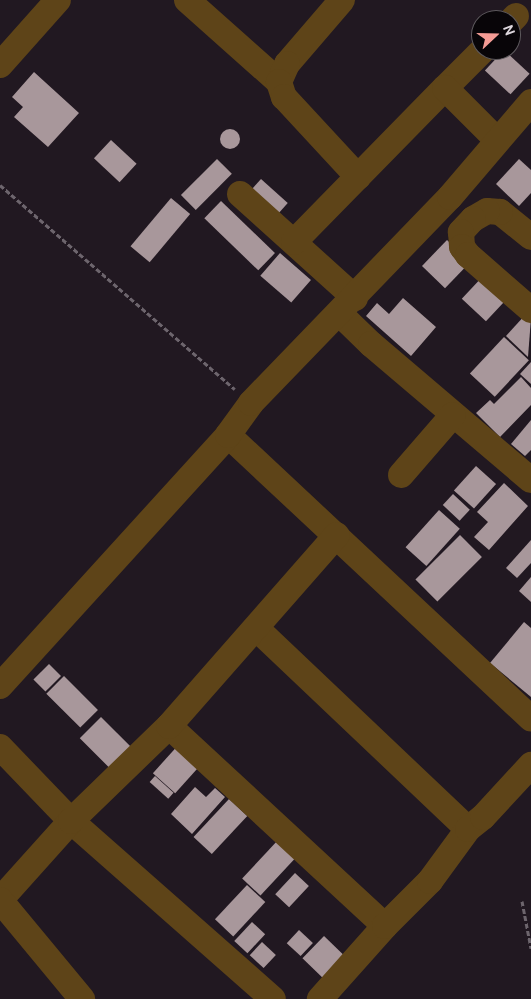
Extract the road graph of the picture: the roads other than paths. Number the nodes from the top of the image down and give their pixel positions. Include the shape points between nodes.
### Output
1 (58, 0) edge
2 (188, 0) edge
3 (342, 0) edge
4 (473, 60) edge
5 (0, 65) edge
6 (280, 82) junction
7 (445, 88) junction
8 (531, 102) edge
9 (497, 140) junction
10 (358, 177) junction
11 (240, 194) dead end
12 (450, 197) junction
13 (473, 218) junction
14 (531, 237) edge
15 (294, 242) junction
16 (347, 305) junction
17 (531, 310) edge
18 (453, 415) junction
19 (228, 435) junction
20 (402, 474) dead end
21 (531, 480) edge
22 (337, 535) junction
23 (256, 628) junction
24 (0, 686) edge
25 (531, 719) edge
26 (169, 726) junction
27 (0, 747) edge
28 (531, 765) edge
29 (71, 821) junction
30 (468, 829) junction
31 (0, 900) edge
32 (385, 926) junction
33 (82, 999) edge
34 (273, 999) edge
35 (320, 999) edge

1 - 5 street
2 - 6 street
3 - 6 street via 287,64
4 - 7 street
6 - 10 street via 284,97
7 - 9 street
7 - 10 street
8 - 9 street
9 - 12 street
10 - 15 street
11 - 15 street
12 - 13 street
12 - 16 street
13 - 14 street via 487,211 500,212
13 - 17 street via 461,232 462,247
15 - 16 street
16 - 18 street
16 - 19 street via 251,403
18 - 20 street
18 - 21 street
19 - 22 street
19 - 24 street
22 - 23 street
22 - 25 street
23 - 26 street
23 - 30 street
26 - 29 street
26 - 32 street
27 - 29 street
28 - 30 street
29 - 31 street
29 - 34 street
30 - 32 street via 430,881
31 - 33 street
32 - 35 street

